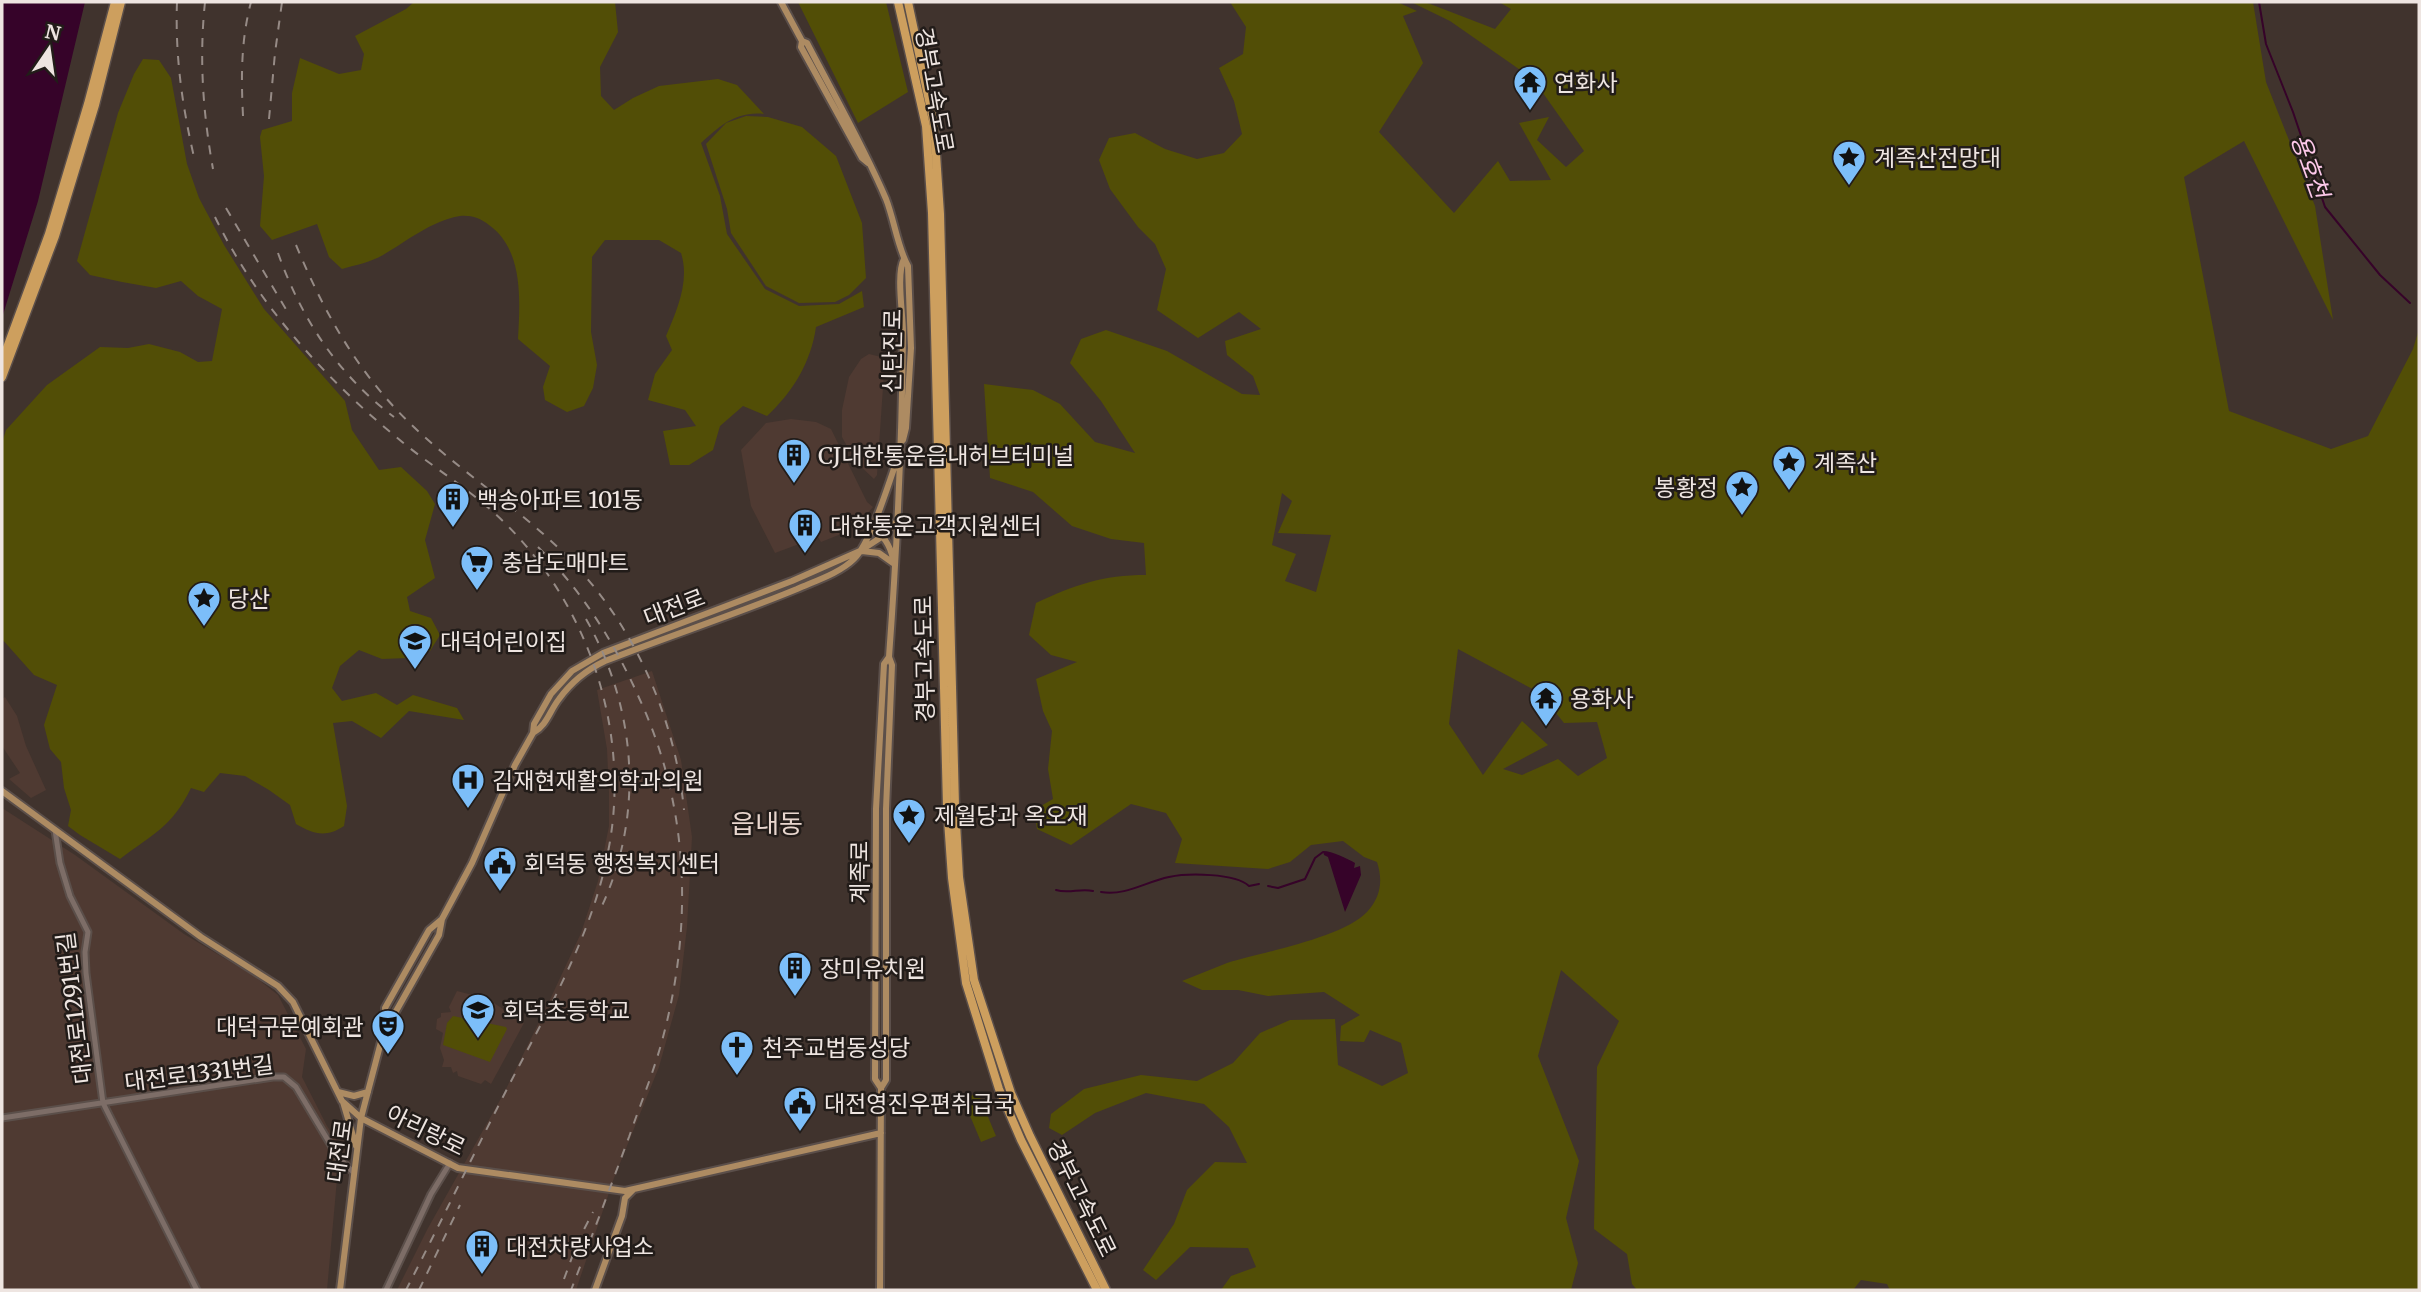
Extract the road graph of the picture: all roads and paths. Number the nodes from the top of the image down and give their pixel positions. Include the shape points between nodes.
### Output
1 (114, 2) edge
2 (121, 2) edge
3 (781, 2) edge
4 (898, 2) edge
5 (908, 2) edge
6 (2, 361) edge
7 (2, 377) edge
8 (902, 444) junction
9 (899, 519) junction
10 (872, 526) junction
11 (883, 536) junction
12 (860, 551) junction
13 (895, 568) junction
14 (2, 791) edge
15 (55, 830) junction
16 (442, 919) junction
17 (387, 1018) junction
18 (338, 1092) junction
19 (368, 1092) junction
20 (342, 1101) junction
21 (103, 1103) junction
22 (2, 1118) edge
23 (361, 1118) junction
24 (881, 1133) junction
25 (356, 1148) junction
26 (450, 1163) junction
27 (353, 1172) junction
28 (618, 1189) junction
29 (633, 1190) junction
30 (625, 1198) junction
31 (197, 1290) edge
32 (340, 1290) edge
33 (386, 1290) edge
34 (595, 1290) edge
35 (880, 1290) edge
36 (1097, 1290) edge
37 (1106, 1290) edge

1 - 6 highway via 49,234
2 - 7 highway via 55,236
3 - 8 main road, 신탄진로 via 801,47 868,163 908,266 911,348
4 - 36 highway, 경부고속도로 via 926,126 932,214 947,806 959,941 999,1089
5 - 37 highway, 경부고속도로 via 934,124 939,201 956,805 967,937 974,980 1011,1093
8 - 9 main road, 신탄진로
8 - 10 main road
9 - 11 main road, 대전로
9 - 13 main road, 계족로
10 - 11 main road
10 - 12 main road
11 - 12 main road, 대전로
11 - 13 main road
12 - 13 main road via 883,555
12 - 16 main road, 대전로 via 844,566 812,583 588,669 557,701 544,727 533,733
13 - 24 main road, 계족로 via 889,657 886,1080 881,1088
14 - 15 main road, 아리랑로
15 - 18 main road, 아리랑로 via 286,993
15 - 21 street, 대전로1291번길 via 70,896 88,932 86,973
16 - 17 main road, 대전로 via 439,935 396,1013
16 - 17 main road, 대전로 via 429,930 385,1008
17 - 19 main road, 대전로
18 - 19 main road via 354,1096
18 - 20 main road, 아리랑로
19 - 23 main road, 대전로
20 - 23 main road, 아리랑로
20 - 25 main road
21 - 22 street, 대전로1331번길
21 - 27 street, 대전로1331번길 via 284,1077 296,1087 338,1157
21 - 31 street, 대전로1291번길
23 - 25 main road, 대전로
23 - 26 main road, 아리랑로
24 - 29 main road, 아리랑로
24 - 35 main road, 계족로
25 - 27 main road, 대전로
26 - 28 main road, 아리랑로 via 458,1168
26 - 33 street
27 - 32 main road, 대전로
28 - 29 main road, 아리랑로
28 - 30 main road
29 - 30 main road
30 - 34 main road

